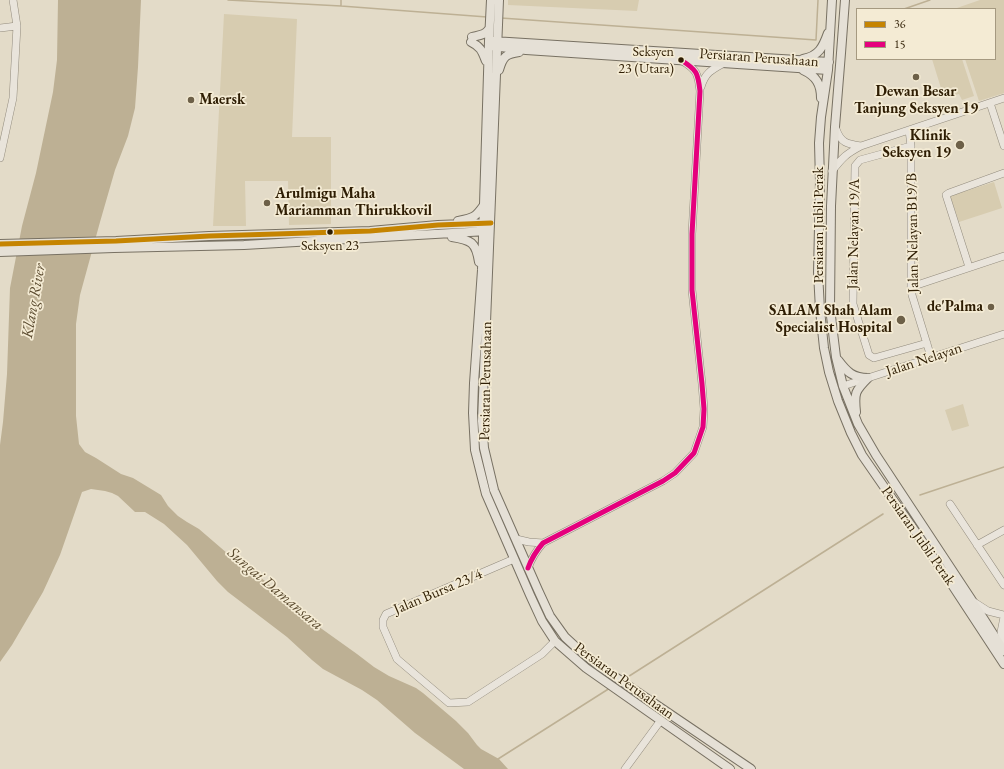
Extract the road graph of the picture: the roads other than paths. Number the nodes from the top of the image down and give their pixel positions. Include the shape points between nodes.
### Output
1 (13, 0) edge
2 (491, 0) edge
3 (499, 0) edge
4 (832, 0) edge
5 (845, 0) edge
6 (495, 11) junction
7 (831, 23) junction
8 (494, 25) junction
9 (17, 26) junction
10 (0, 28) edge
11 (489, 43) junction
12 (498, 44) junction
13 (526, 46) junction
14 (842, 53) junction
15 (682, 60) junction
16 (724, 63) junction
17 (798, 64) junction
18 (488, 66) junction
19 (830, 66) junction
20 (839, 78) junction
21 (700, 91) junction
22 (1004, 98) edge
23 (495, 102) junction
24 (990, 103) junction
25 (821, 117) junction
26 (835, 127) junction
27 (909, 130) junction
28 (861, 146) junction
29 (911, 146) junction
30 (1004, 146) edge
31 (0, 158) edge
32 (832, 172) junction
33 (1004, 173) edge
34 (484, 205) junction
35 (438, 225) junction
36 (487, 227) junction
37 (436, 234) junction
38 (115, 244) junction
39 (2, 248) edge
40 (1004, 256) edge
41 (970, 267) junction
42 (482, 270) junction
43 (911, 287) junction
44 (1004, 334) edge
45 (927, 343) junction
46 (836, 356) junction
47 (931, 357) junction
48 (868, 378) junction
49 (843, 386) junction
50 (838, 401) junction
51 (858, 424) junction
52 (950, 504) dead end
53 (1004, 530) edge
54 (516, 539) junction
55 (543, 542) junction
56 (977, 545) junction
57 (514, 559) junction
58 (528, 568) junction
59 (1004, 585) edge
60 (971, 599) junction
61 (1004, 616) edge
62 (555, 641) junction
63 (1004, 645) edge
64 (1004, 651) edge
65 (1004, 664) edge
66 (661, 720) junction
67 (625, 769) edge
68 (730, 769) edge
69 (751, 769) edge

1 - 9 street
2 - 6 main road, Persiaran Perusahaan
3 - 6 main road, Persiaran Perusahaan
4 - 7 main road, Persiaran Jubli Perak
5 - 14 main road, Persiaran Jubli Perak
6 - 8 main road, Persiaran Perusahaan
7 - 17 main road via 821,50
7 - 19 main road, Persiaran Jubli Perak
8 - 11 main road, Persiaran Perusahaan
8 - 12 main road, Persiaran Perusahaan
8 - 13 main road via 504,36
8 - 18 main road via 487,33 472,39 482,51
9 - 10 street
9 - 31 street via 13,98
11 - 12 main road, Persiaran Perusahaan
11 - 18 main road, Persiaran Perusahaan
12 - 13 main road, Persiaran Perusahaan
12 - 23 main road, Persiaran Perusahaan
13 - 15 main road, Persiaran Perusahaan
13 - 17 main road, Persiaran Perusahaan
13 - 23 main road via 503,58
14 - 19 main road via 837,62
14 - 20 main road, Persiaran Jubli Perak
15 - 16 main road, Persiaran Perusahaan
15 - 21 street via 696,72
16 - 17 main road, Persiaran Perusahaan
16 - 21 street via 706,75
17 - 19 main road, Persiaran Perusahaan
17 - 25 main road via 820,86
18 - 34 main road, Persiaran Perusahaan
19 - 20 main road
19 - 25 main road, Persiaran Jubli Perak
20 - 26 main road, Persiaran Jubli Perak
21 - 55 street via 692,234 692,290 704,409 699,440 694,453 674,473
22 - 24 street
23 - 36 main road, Persiaran Perusahaan
24 - 27 street
24 - 30 street
25 - 50 main road, Persiaran Jubli Perak via 818,272 820,310 824,348
26 - 28 street via 845,143
26 - 32 main road, Persiaran Jubli Perak
27 - 28 street
27 - 29 street, Jalan Nelayan B19/B
28 - 32 street via 841,159
29 - 43 street, Jalan Nelayan B19/B
29 - 45 street, Jalan Nelayan 19/A via 860,160 855,166 853,304 869,355 874,358
32 - 46 main road, Persiaran Jubli Perak via 830,308
33 - 41 street via 946,195
34 - 35 main road via 475,216
34 - 36 main road, Persiaran Perusahaan
35 - 36 main road
35 - 38 main road via 370,231 209,236
36 - 37 main road
36 - 42 main road, Persiaran Perusahaan
36 - 54 main road, Persiaran Perusahaan via 482,421 484,448 494,490
37 - 38 main road via 244,245
37 - 42 main road via 465,239 472,243
38 - 39 main road
40 - 41 street
41 - 43 street
42 - 57 main road, Persiaran Perusahaan via 473,413 475,450 486,494
43 - 45 street, Jalan Nelayan B19/B
44 - 47 street, Jalan Nelayan
45 - 47 street, Jalan Nelayan B19/B
46 - 48 main road via 850,373
46 - 49 main road, Persiaran Jubli Perak
47 - 48 street, Jalan Nelayan
48 - 49 street, Jalan Nelayan
48 - 51 main road via 856,394
49 - 50 main road via 838,392
49 - 51 main road, Persiaran Jubli Perak
50 - 65 main road, Persiaran Jubli Perak via 862,455
51 - 60 main road, Persiaran Jubli Perak
52 - 56 street
53 - 56 street
54 - 55 street
54 - 58 main road, Persiaran Perusahaan
55 - 58 street via 531,558
56 - 59 street
57 - 62 main road, Persiaran Perusahaan via 542,621
57 - 62 street, Jalan Bursa 23/4 via 386,614 383,620 384,627 397,659 450,703 468,702 542,654
58 - 69 main road, Persiaran Perusahaan via 550,616 565,637 578,649
60 - 61 street via 988,611
60 - 64 main road, Persiaran Jubli Perak
61 - 63 street via 1000,632
62 - 66 main road, Persiaran Perusahaan via 586,668
66 - 67 street
66 - 68 main road, Persiaran Perusahaan

